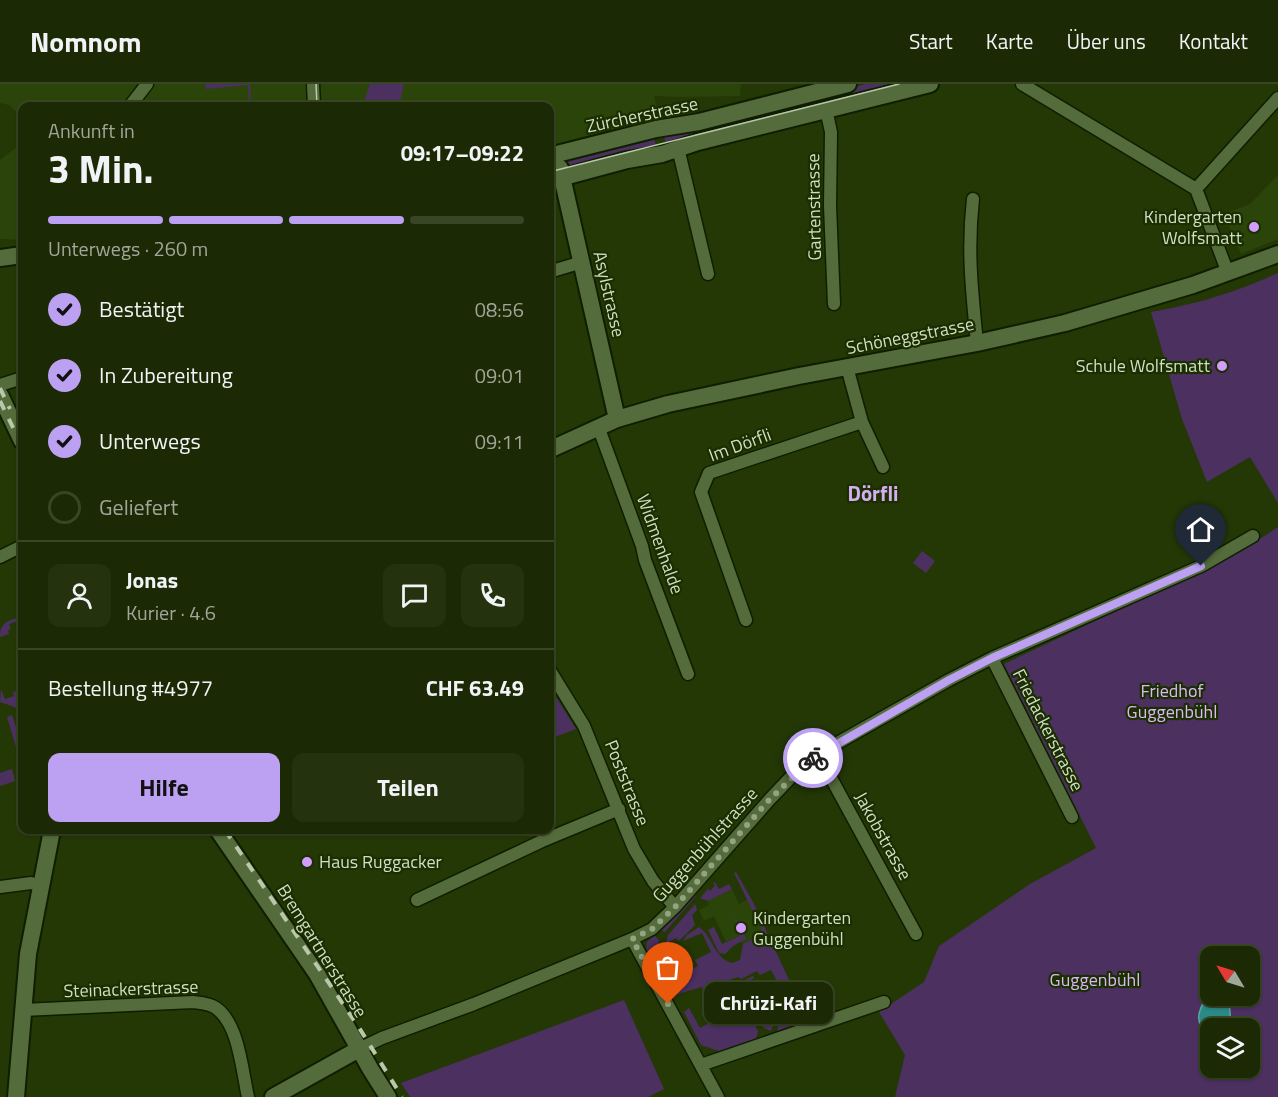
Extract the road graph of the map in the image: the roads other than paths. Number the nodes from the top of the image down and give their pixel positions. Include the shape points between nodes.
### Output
1 (147, 84) edge
2 (313, 84) edge
3 (848, 84) edge
4 (930, 84) edge
5 (1022, 84) edge
6 (1278, 98) edge
7 (133, 102) edge
8 (314, 102) edge
9 (826, 110) junction
10 (678, 148) junction
11 (554, 156) edge
12 (555, 179) edge
13 (1196, 189) junction
14 (973, 199) dead end
15 (1278, 254) edge
16 (18, 255) edge
17 (0, 258) edge
18 (582, 262) junction
19 (554, 270) edge
20 (1228, 273) junction
21 (708, 274) dead end
22 (834, 304) dead end
23 (977, 343) junction
24 (847, 368) junction
25 (18, 379) edge
26 (0, 385) edge
27 (0, 395) edge
28 (617, 419) junction
29 (862, 422) junction
30 (598, 426) junction
31 (18, 433) edge
32 (554, 448) edge
33 (883, 467) dead end
34 (1253, 536) dead end
35 (18, 548) edge
36 (0, 557) edge
37 (746, 620) dead end
38 (992, 658) junction
39 (688, 674) dead end
40 (554, 677) edge
41 (818, 754) junction
42 (619, 809) junction
43 (1072, 817) dead end
44 (51, 834) edge
45 (221, 834) edge
46 (40, 885) junction
47 (0, 887) edge
48 (417, 900) dead end
49 (675, 907) junction
50 (916, 934) dead end
51 (632, 939) junction
52 (884, 1002) dead end
53 (23, 1010) junction
54 (359, 1049) junction
55 (701, 1065) junction
56 (16, 1097) edge
57 (248, 1097) edge
58 (273, 1097) edge
59 (388, 1097) edge
60 (718, 1097) edge

1 - 7 street
2 - 8 street
3 - 11 street, Zürcherstrasse
4 - 9 street, Zürcherstrasse
5 - 13 street
6 - 13 street
9 - 10 street, Zürcherstrasse
9 - 22 street, Gartenstrasse via 831,132
10 - 12 street, Zürcherstrasse
10 - 21 street
12 - 18 street, Asylstrasse
13 - 20 street
14 - 23 street via 969,263
15 - 20 street, Schöneggstrasse
16 - 17 street
18 - 19 street
18 - 28 street, Asylstrasse
20 - 23 street, Schöneggstrasse via 1133,304
23 - 24 street, Schöneggstrasse
24 - 28 street, Schöneggstrasse via 686,400
24 - 29 street
25 - 26 street
27 - 31 street
28 - 30 street, Schöneggstrasse
29 - 33 street
29 - 37 street, Im Dörfli via 709,473 701,492
30 - 32 street, Schöneggstrasse
30 - 39 street, Widmenhalde
34 - 38 street, Guggenbühlstrasse via 1201,566
35 - 36 street
38 - 41 street, Guggenbühlstrasse
38 - 43 street, Friedackerstrasse
40 - 42 street, Poststrasse via 584,726
41 - 49 street, Guggenbühlstrasse via 770,799
41 - 50 street, Jakobstrasse
42 - 48 street
42 - 49 street, Poststrasse via 634,849
44 - 46 street
45 - 54 street, Bremgartnerstrasse via 317,974
46 - 47 street
46 - 53 street
49 - 51 street, Guggenbühlstrasse via 652,929
51 - 54 street, Guggenbühlstrasse
51 - 55 street
52 - 55 street
53 - 56 street
53 - 57 street, Steinackerstrasse via 193,1002 215,1007 230,1025 237,1043
54 - 58 street
54 - 59 street, Bremgartnerstrasse
55 - 60 street

